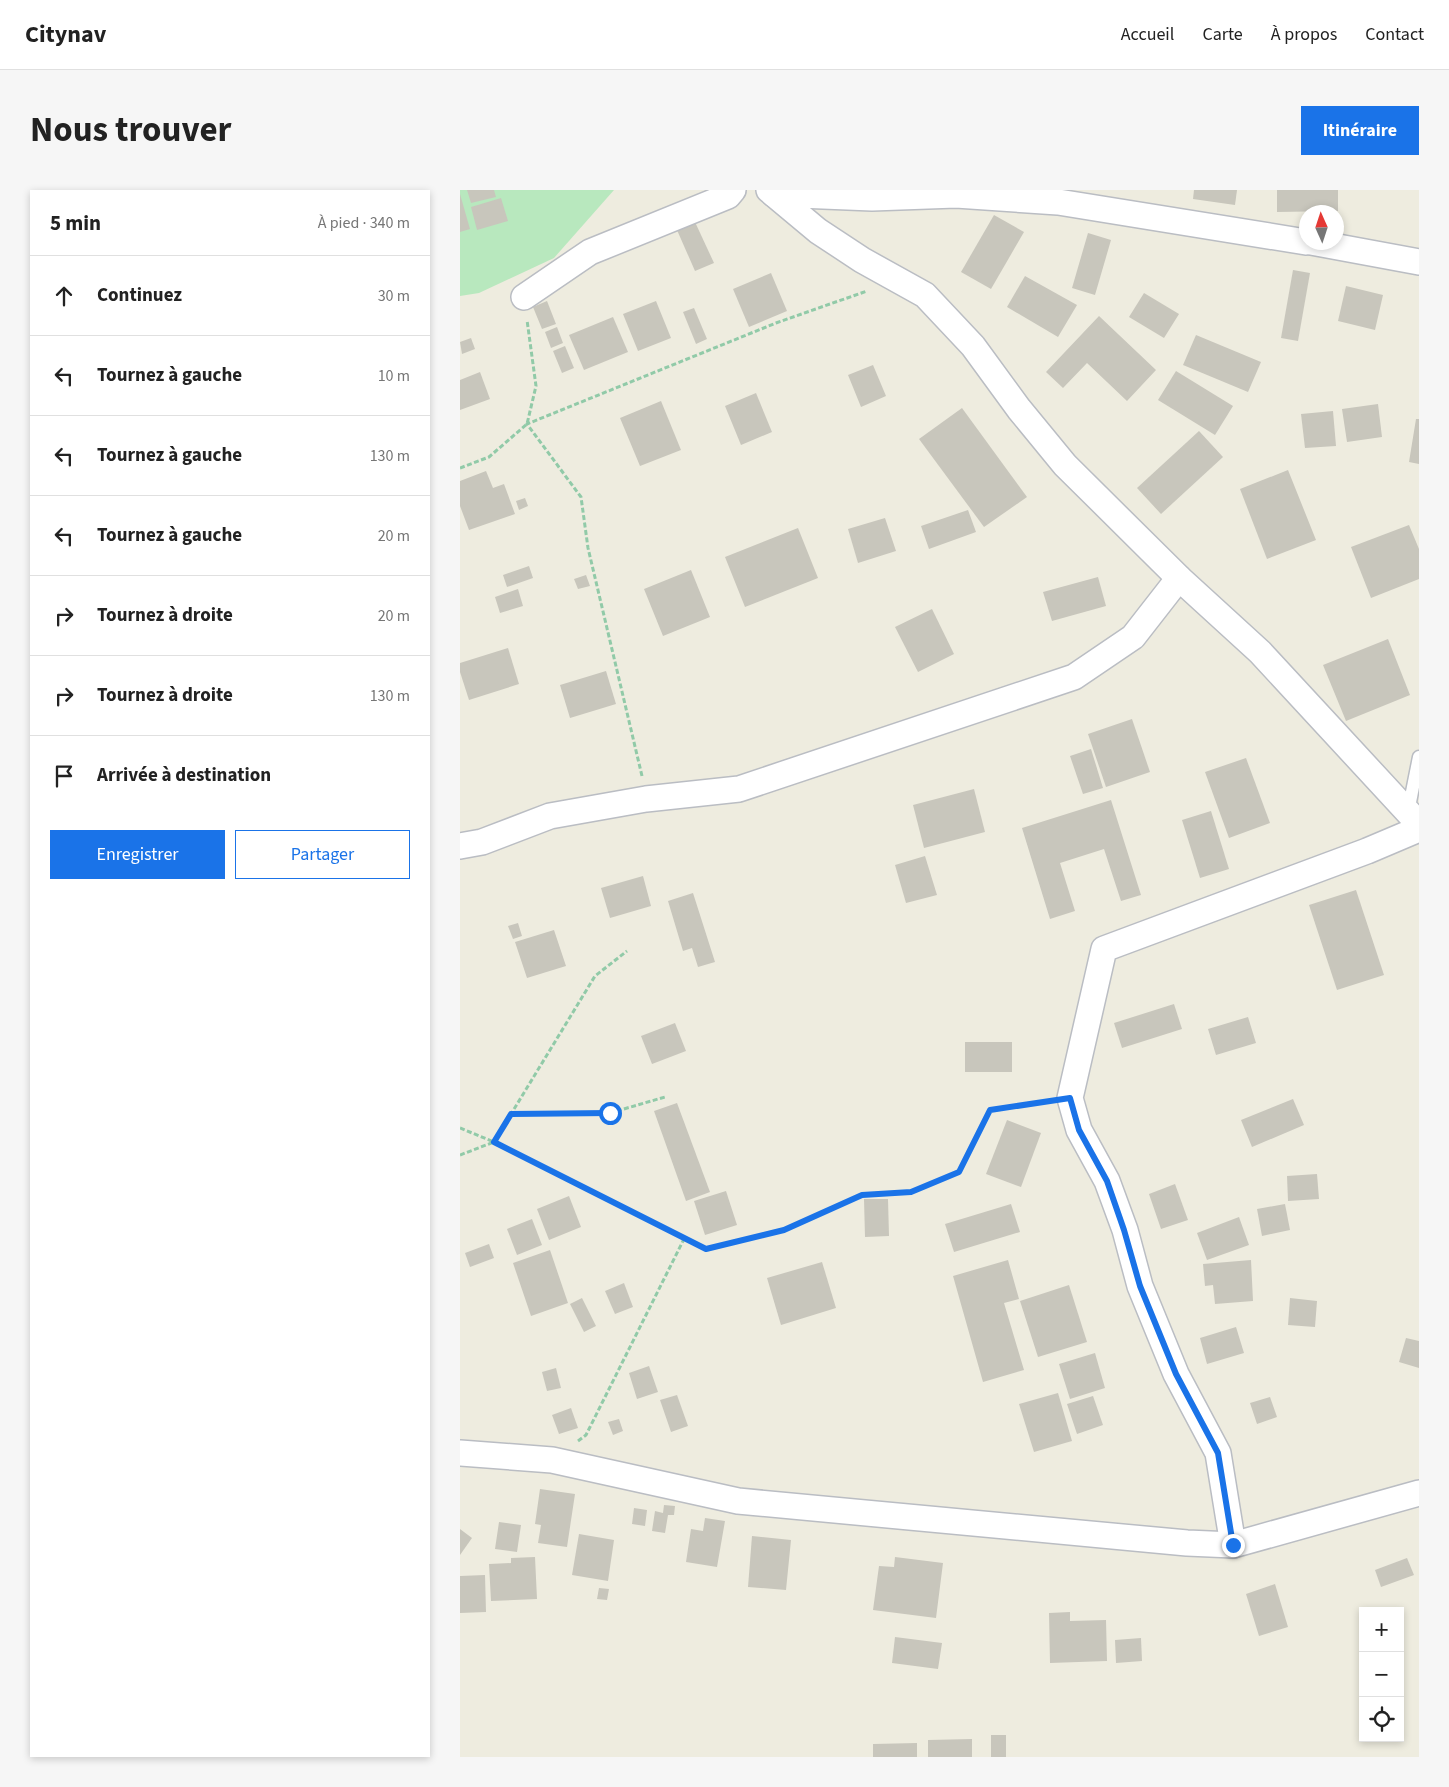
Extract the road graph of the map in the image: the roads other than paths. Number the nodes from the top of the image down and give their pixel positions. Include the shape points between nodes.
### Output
1 (733, 190) edge
2 (772, 192) edge
3 (1299, 241) edge
4 (1344, 248) edge
5 (1419, 262) edge
6 (524, 297) road end
7 (1179, 578) junction
8 (1419, 757) edge
9 (1415, 821) edge
10 (460, 846) edge
11 (460, 1453) edge
12 (1419, 1493) edge
13 (1233, 1545) junction

1 - 6 street via 728,196 590,252
2 - 3 street via 872,198 956,195 1058,202
2 - 7 street via 818,230 862,260 925,295 973,346 1065,465
4 - 5 street
7 - 9 street via 1260,652
7 - 10 street via 1133,638 1074,677 739,789 646,799 550,816 482,842
8 - 9 lane
9 - 13 street via 1367,851 1104,949 1070,1098 1079,1130 1107,1181 1147,1304 1176,1374 1218,1453
11 - 13 street via 552,1460 738,1501 1186,1544
12 - 13 street

